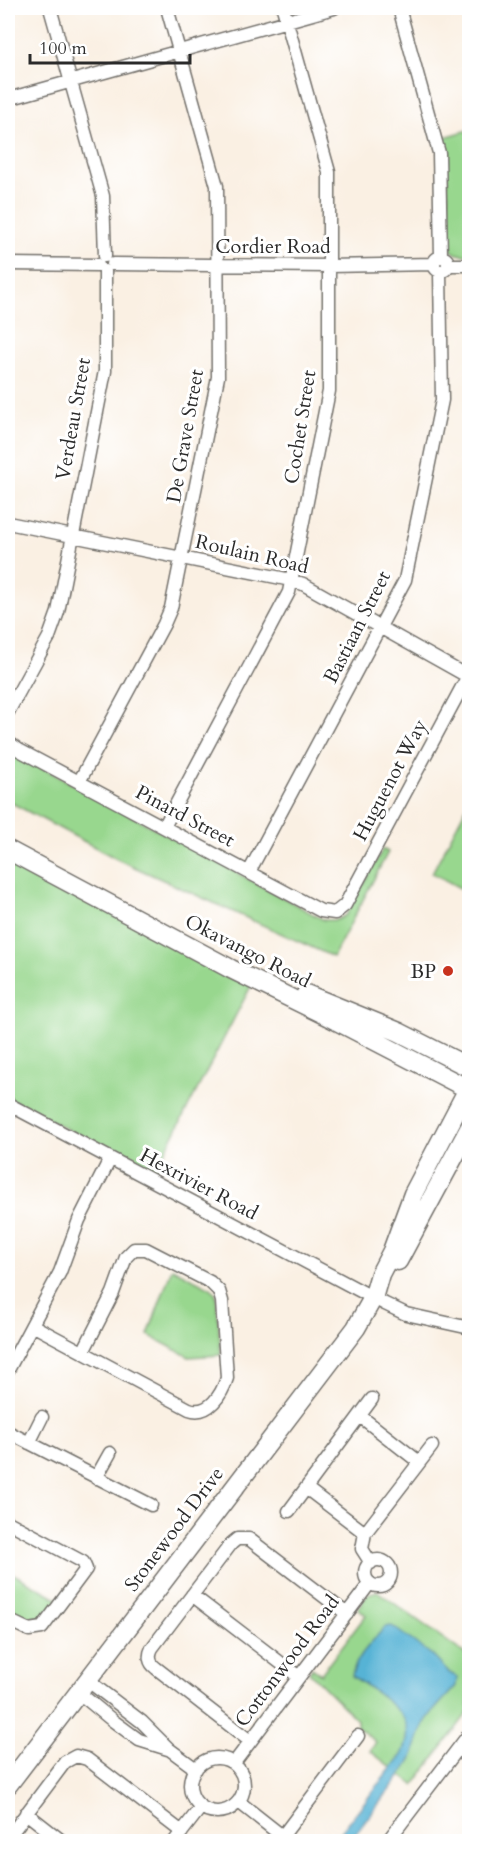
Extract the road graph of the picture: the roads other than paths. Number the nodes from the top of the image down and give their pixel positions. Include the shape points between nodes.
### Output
1 (50, 8) edge
2 (167, 8) edge
3 (283, 8) edge
4 (334, 8) edge
5 (399, 8) edge
6 (286, 21) junction
7 (179, 52) junction
8 (71, 82) junction
9 (8, 99) edge
10 (8, 264) edge
11 (105, 264) junction
12 (441, 264) junction
13 (217, 265) junction
14 (470, 265) edge
15 (329, 266) junction
16 (8, 523) edge
17 (72, 536) junction
18 (182, 558) junction
19 (291, 580) junction
20 (380, 627) junction
21 (468, 674) edge
22 (8, 712) edge
23 (8, 741) edge
24 (79, 782) junction
25 (164, 827) junction
26 (8, 843) edge
27 (8, 850) edge
28 (249, 873) junction
29 (345, 905) joint
30 (470, 1068) edge
31 (469, 1088) edge
32 (8, 1104) edge
33 (470, 1127) edge
34 (110, 1159) junction
35 (373, 1298) junction
36 (32, 1325) junction
37 (470, 1328) edge
38 (83, 1352) junction
39 (8, 1370) edge
40 (372, 1399) dead end
41 (360, 1416) junction
42 (42, 1417) dead end
43 (8, 1432) edge
44 (29, 1443) junction
45 (432, 1446) dead end
46 (110, 1453) dead end
47 (419, 1462) junction
48 (96, 1478) junction
49 (306, 1488) junction
50 (151, 1505) dead end
51 (288, 1511) dead end
52 (8, 1522) edge
53 (365, 1533) junction
54 (371, 1563) junction
55 (370, 1583) junction
56 (192, 1595) junction
57 (347, 1614) junction
58 (8, 1620) edge
59 (299, 1677) junction
60 (82, 1686) junction
61 (470, 1732) edge
62 (358, 1736) dead end
63 (250, 1741) junction
64 (234, 1763) junction
65 (196, 1769) junction
66 (8, 1785) edge
67 (239, 1802) junction
68 (201, 1807) junction
69 (26, 1813) junction
70 (178, 1837) edge
71 (8, 1838) edge
72 (280, 1839) edge
73 (63, 1842) edge
74 (387, 1842) edge

1 - 8 street, Verdeau Street
2 - 7 street, De Grave Street
3 - 6 street, Cochet Street
4 - 6 street
5 - 12 street, Bastiaan Street via 439,153
6 - 7 street
6 - 15 street, Cochet Street via 327,162
7 - 8 street
7 - 13 street, De Grave Street via 217,186
8 - 9 street
8 - 11 street, Verdeau Street via 103,196
10 - 11 street, Cordier Road
11 - 13 street, Cordier Road
11 - 17 street, Verdeau Street via 105,371
12 - 14 street, Cordier Road
12 - 15 street, Cordier Road
12 - 20 street, Bastiaan Street via 440,410 405,580
13 - 15 street, Cordier Road
13 - 18 street, De Grave Street via 218,376
15 - 19 street, Cochet Street via 329,391
16 - 17 street, Roulain Road
17 - 18 street, Roulain Road
17 - 22 street, Verdeau Street via 56,620
18 - 19 street, Roulain Road
18 - 24 street, De Grave Street via 168,617
19 - 20 street, Roulain Road
19 - 25 street, Cochet Street via 289,592
20 - 21 street, Roulain Road
20 - 28 street, Bastiaan Street
21 - 29 street, Huguenot Way
23 - 24 street, Pinard Street
24 - 25 street, Pinard Street
25 - 28 street, Pinard Street
26 - 30 main road, Okavango Road via 267,979 399,1032
27 - 31 main road, Okavango Road via 231,969
28 - 29 street, Pinard Street via 325,913 335,914
31 - 35 main road, Stonewood Drive via 413,1194
32 - 34 street, Hexrivier Road
33 - 35 main road, Stonewood Drive via 390,1276
34 - 35 street, Hexrivier Road
34 - 36 street
35 - 37 street, Hexrivier Road via 406,1314
35 - 60 main road, Stonewood Drive via 356,1328
36 - 38 street
36 - 39 street
38 - 38 street via 189,1408 205,1409 224,1388 227,1378 219,1291 210,1282 146,1249 134,1249 126,1257 113,1293
40 - 41 street
41 - 47 street
41 - 49 street
42 - 44 street
43 - 44 street
44 - 48 street
45 - 47 street
46 - 48 street
47 - 53 street
48 - 50 street
49 - 51 street
49 - 53 street
52 - 58 street via 83,1562 86,1569 42,1628 29,1630
53 - 54 street via 362,1549
54 - 55 street via 366,1575
54 - 55 street, Cottonwood Road via 384,1562 391,1572 382,1585
55 - 57 street, Cottonwood Road
56 - 57 street via 231,1544 245,1538
56 - 59 street
56 - 63 street via 152,1648 151,1663
57 - 59 street, Cottonwood Road
59 - 63 street, Cottonwood Road
60 - 65 street via 112,1720 139,1740 169,1749
60 - 66 main road, Stonewood Drive
61 - 74 street
62 - 72 street
63 - 64 street, Cottonwood Road
64 - 65 street via 213,1758
64 - 67 street via 245,1782
65 - 68 street via 190,1789
67 - 68 street via 221,1812
67 - 72 street
68 - 70 street
69 - 70 street via 65,1762 80,1756
69 - 71 street
69 - 73 street

